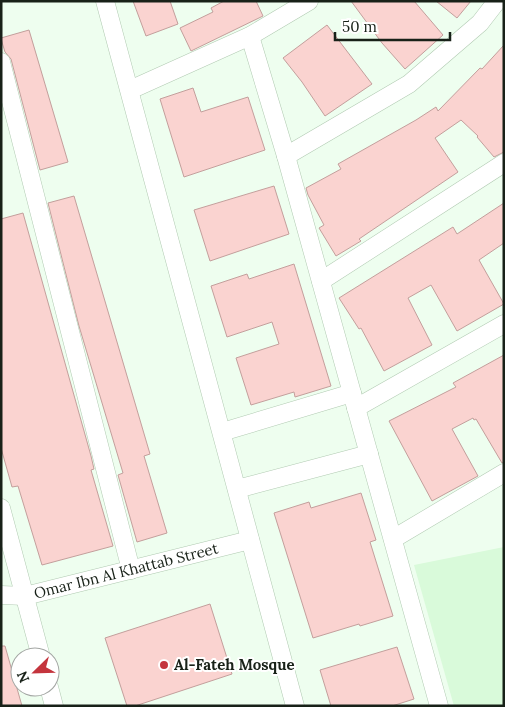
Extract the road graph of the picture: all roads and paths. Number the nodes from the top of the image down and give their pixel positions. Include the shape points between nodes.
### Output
1 (105, 1) edge
2 (309, 1) edge
3 (498, 1) edge
4 (250, 36) junction
5 (1, 62) edge
6 (130, 90) junction
7 (286, 156) junction
8 (504, 163) edge
9 (321, 281) junction
10 (504, 324) edge
11 (354, 400) junction
12 (222, 432) junction
13 (369, 454) junction
14 (504, 473) edge
15 (237, 489) junction
16 (1, 508) edge
17 (393, 539) junction
18 (250, 540) junction
19 (131, 570) junction
20 (1, 595) edge
21 (25, 596) junction
22 (38, 647) edge
23 (295, 706) edge
24 (439, 706) edge

1 - 6 street
2 - 4 street
3 - 7 street via 480,23 409,84
4 - 6 street
4 - 7 street
5 - 19 street
6 - 12 street
7 - 9 street
8 - 9 street
9 - 11 street
10 - 11 street
11 - 12 street
11 - 13 street
12 - 15 street
13 - 15 street
13 - 17 street
14 - 17 street
15 - 18 street
16 - 21 street
17 - 24 street
18 - 19 street, Omar Ibn Al Khattab Street
18 - 23 street
19 - 21 street, Omar Ibn Al Khattab Street
20 - 21 street, Omar Ibn Al Khattab Street
21 - 22 street

